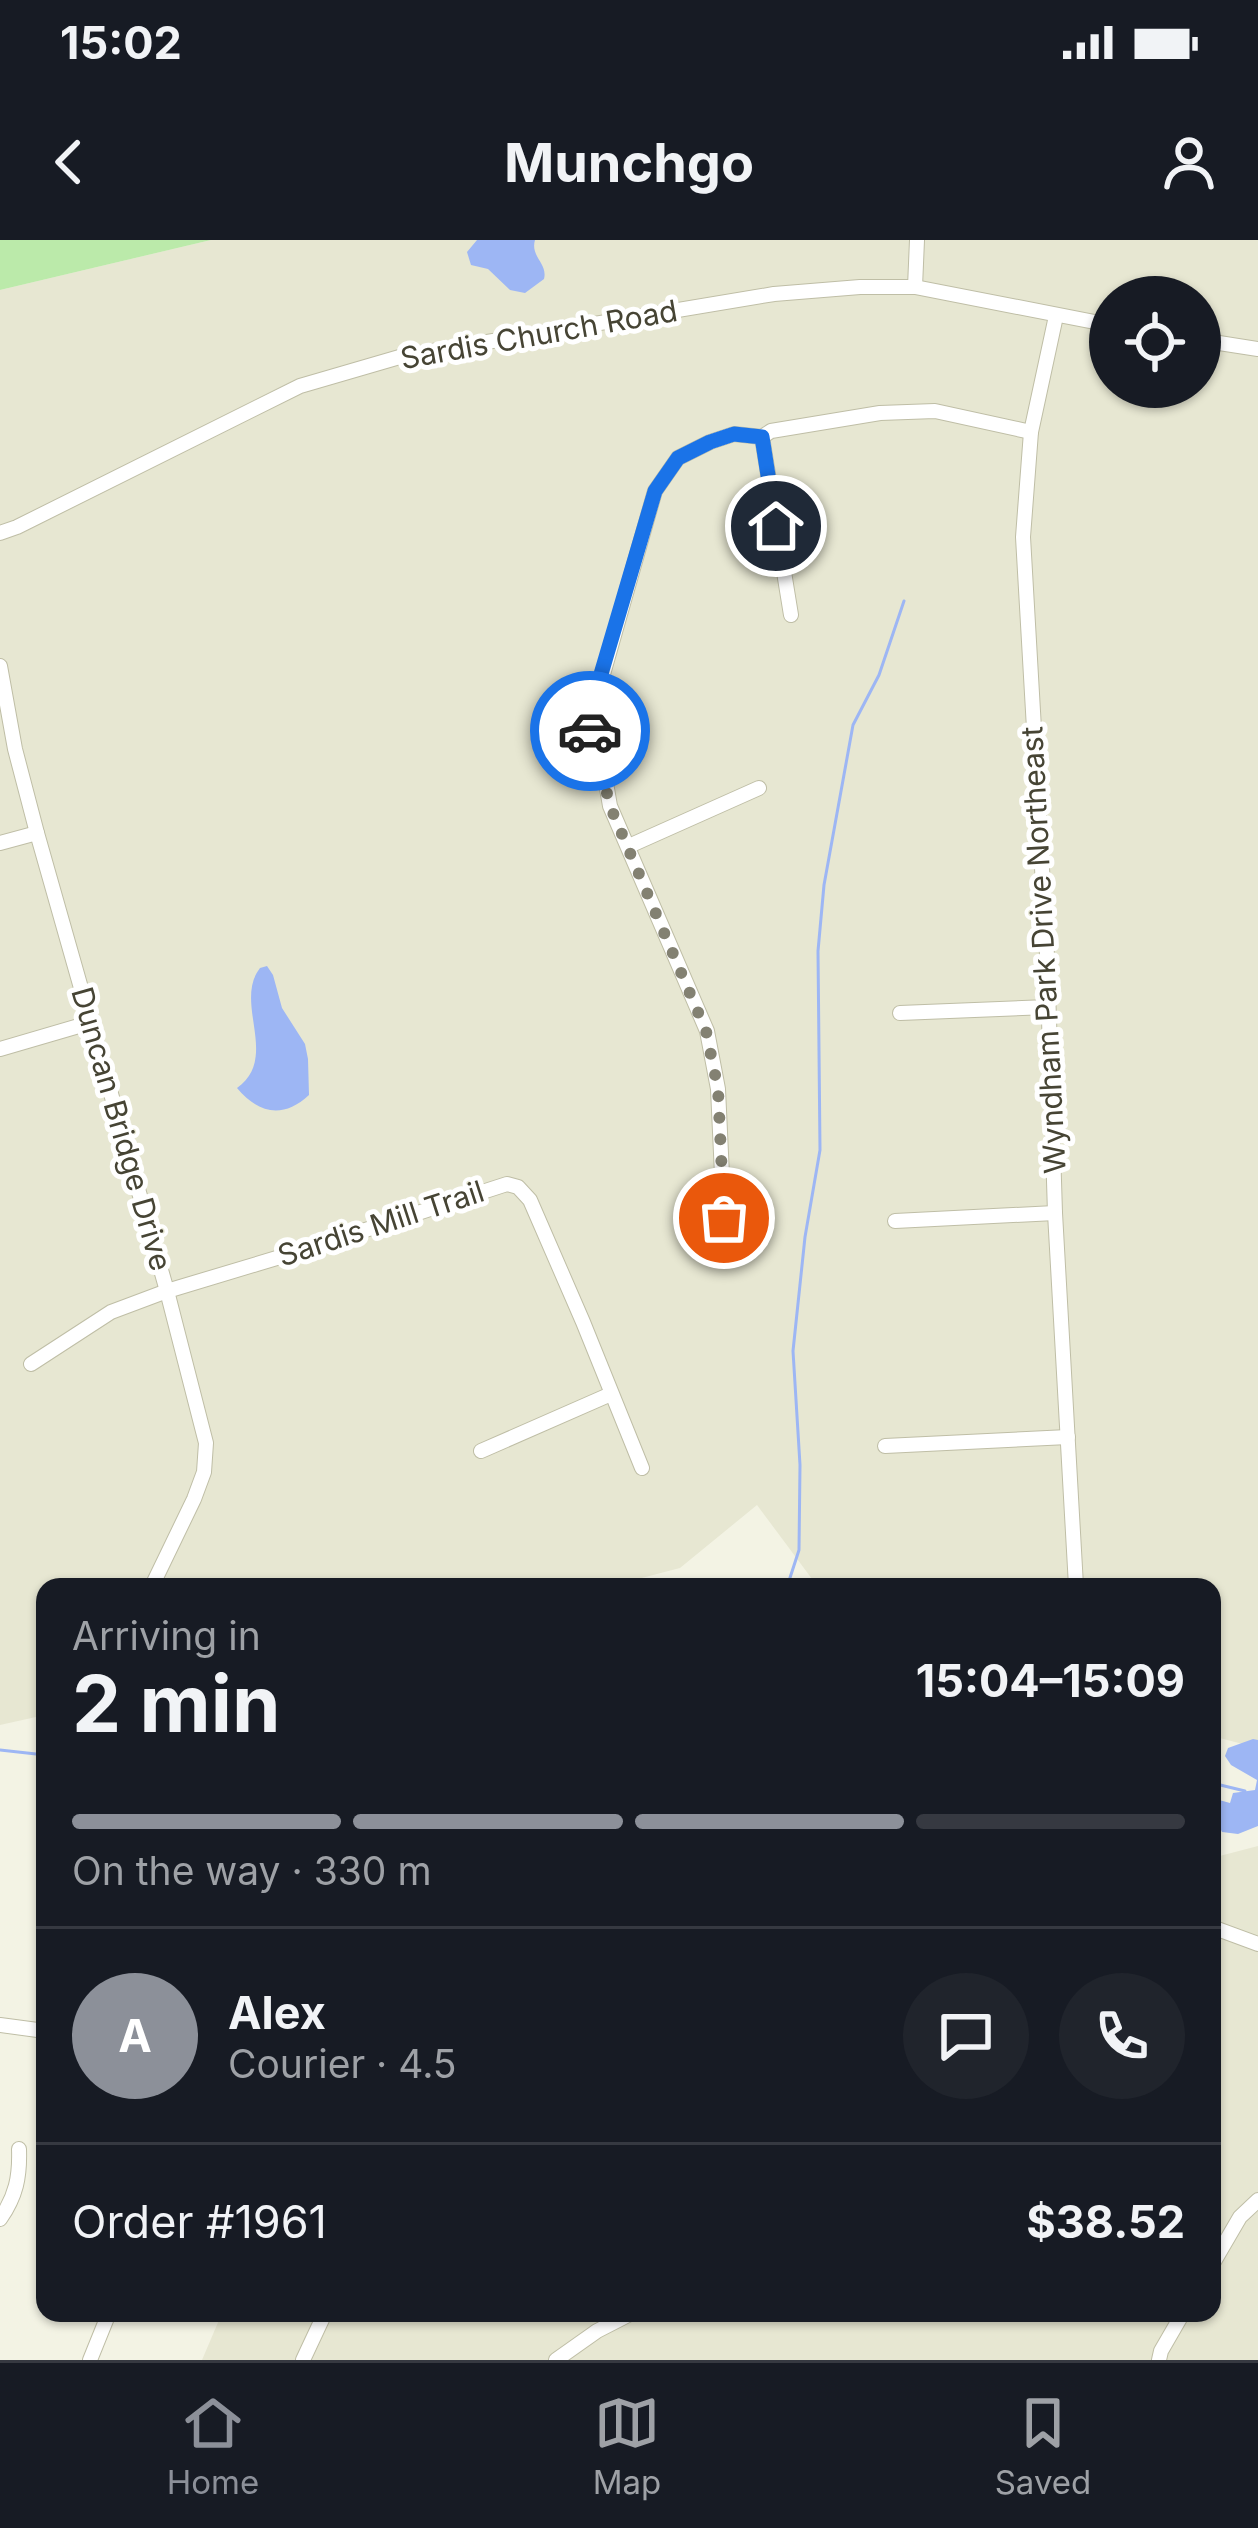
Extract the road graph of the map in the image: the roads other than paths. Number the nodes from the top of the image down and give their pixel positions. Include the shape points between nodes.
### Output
1 (917, 240) edge
2 (915, 287) junction
3 (1056, 316) junction
4 (1089, 322) edge
5 (1221, 343) edge
6 (1258, 349) edge
7 (1031, 432) junction
8 (762, 437) junction
9 (0, 533) edge
10 (790, 615) dead end
11 (0, 666) edge
12 (759, 788) dead end
13 (37, 833) junction
14 (0, 843) edge
15 (628, 846) junction
16 (1048, 1007) junction
17 (900, 1013) dead end
18 (89, 1023) junction
19 (0, 1048) edge
20 (1055, 1213) junction
21 (724, 1218) dead end
22 (896, 1221) dead end
23 (167, 1291) junction
24 (31, 1364) dead end
25 (611, 1394) junction
26 (1068, 1438) junction
27 (885, 1446) dead end
28 (481, 1451) dead end
29 (643, 1468) dead end
30 (156, 1578) edge
31 (1076, 1578) edge
32 (1221, 1931) edge
33 (1258, 1944) edge
34 (0, 2025) edge
35 (36, 2030) edge
36 (19, 2149) dead end
37 (1258, 2200) edge
38 (0, 2219) edge
39 (1221, 2250) edge
40 (105, 2322) edge
41 (321, 2322) edge
42 (614, 2322) edge
43 (1178, 2322) edge
44 (90, 2360) edge
45 (303, 2360) edge
46 (556, 2360) edge
47 (1159, 2360) edge

1 - 2 street
2 - 3 street, Sardis Church Road
2 - 9 street, Sardis Church Road via 774,294 403,356 300,386
3 - 4 street, Sardis Church Road
3 - 7 street, Wyndham Park Drive Northeast
5 - 6 street
7 - 8 street via 935,411 880,413
7 - 16 street, Wyndham Park Drive Northeast via 1023,537
8 - 10 street
8 - 15 street via 734,434 678,458 655,491 590,720 592,751
11 - 13 street, Duncan Bridge Drive
12 - 15 street
13 - 14 street
13 - 18 street, Duncan Bridge Drive
15 - 21 street via 706,1031 718,1089
16 - 17 street
16 - 20 street, Wyndham Park Drive Northeast
18 - 19 street
18 - 23 street, Duncan Bridge Drive
20 - 22 street
20 - 26 street, Wyndham Park Drive Northeast
23 - 24 street, Sardis Mill Trail via 111,1312
23 - 25 street, Sardis Mill Trail via 507,1184 530,1200
23 - 30 street, Duncan Bridge Drive via 206,1443 194,1499
25 - 28 street
25 - 29 street, Sardis Mill Trail
26 - 27 street
26 - 31 street, Wyndham Park Drive Northeast
32 - 33 street
34 - 35 street
36 - 38 street via 20,2176
37 - 39 street
40 - 44 street
41 - 45 street
42 - 46 street
43 - 47 street

